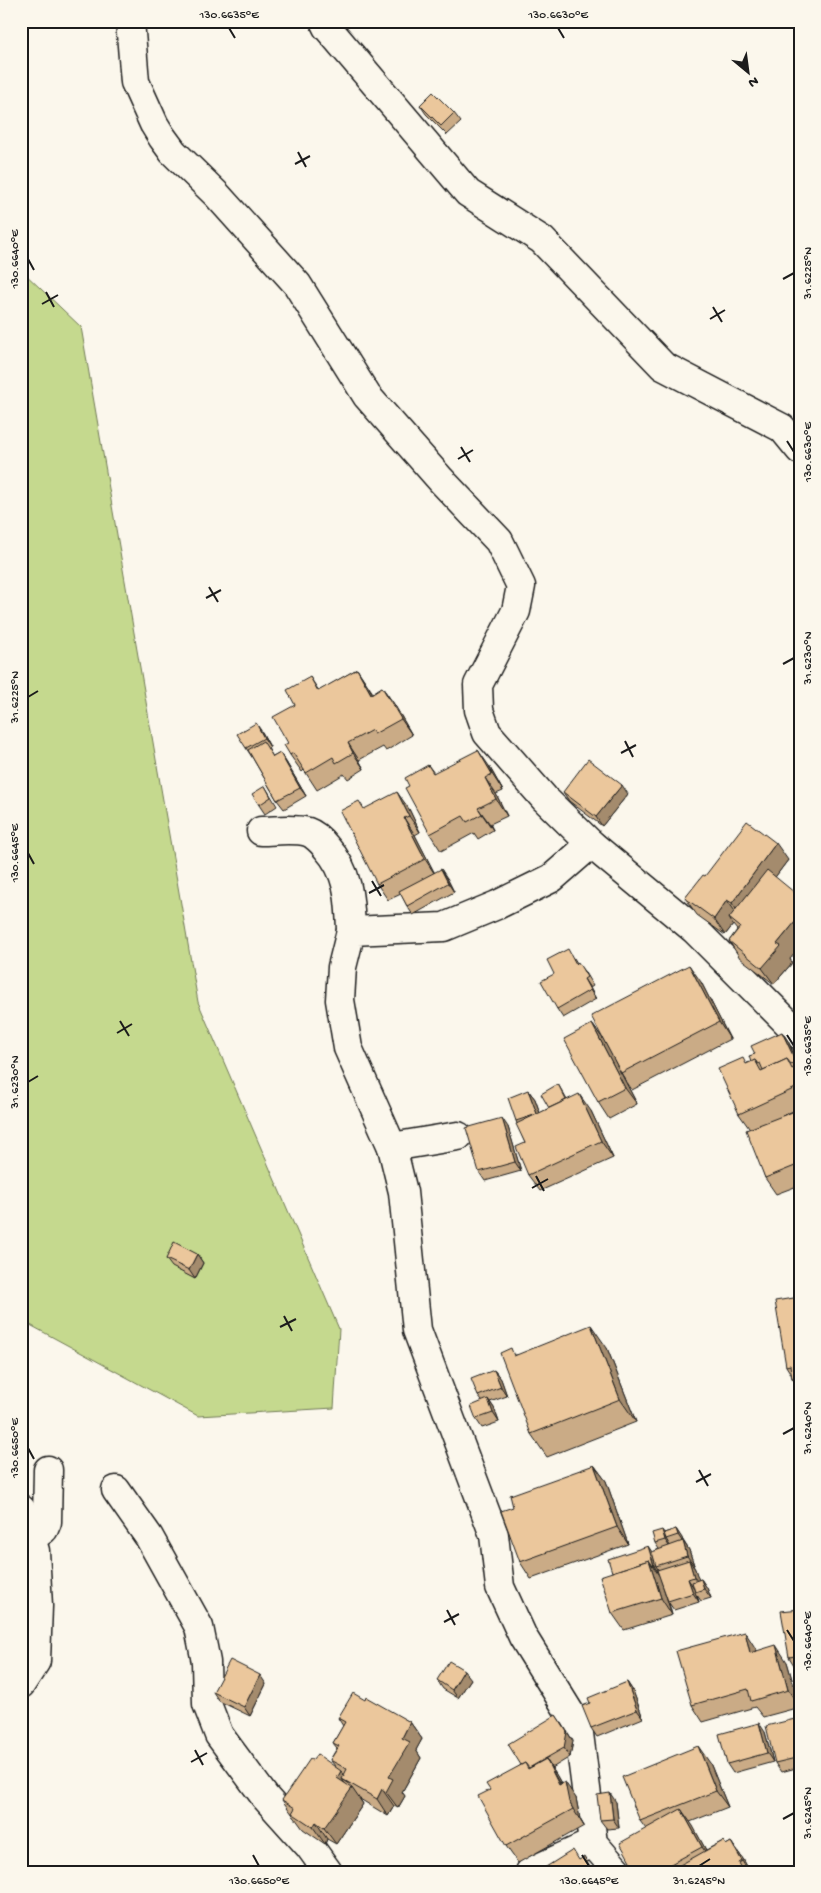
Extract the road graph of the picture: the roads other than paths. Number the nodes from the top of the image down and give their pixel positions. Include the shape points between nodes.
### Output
1 (130, 21) edge
2 (324, 21) edge
3 (800, 450) edge
4 (261, 831) dead end
5 (591, 844) junction
6 (351, 931) junction
7 (800, 1036) edge
8 (458, 1136) dead end
9 (392, 1147) junction
10 (48, 1470) dead end
11 (116, 1490) dead end
12 (21, 1509) edge
13 (32, 1538) junction
14 (21, 1684) edge
15 (593, 1843) junction
16 (328, 1872) edge
17 (530, 1872) edge
18 (618, 1872) edge

1 - 5 street via 135,82 162,137 297,284 367,396 499,541 521,586 516,611 478,684 479,710 487,733 545,799
2 - 3 street via 468,193 542,240 663,366 782,428
4 - 6 street via 309,832 323,842 344,873 350,899
5 - 6 street via 552,878 444,927
5 - 7 street via 695,930
6 - 9 street via 342,967 340,1000 348,1048
8 - 9 street
9 - 15 street via 403,1192 417,1330 494,1535 500,1588 523,1637 578,1726
10 - 13 street via 47,1522 44,1529
11 - 16 street via 149,1537 198,1627 206,1662 208,1704 219,1735
12 - 13 street
13 - 14 street via 38,1606 36,1661
15 - 17 street
15 - 18 street

